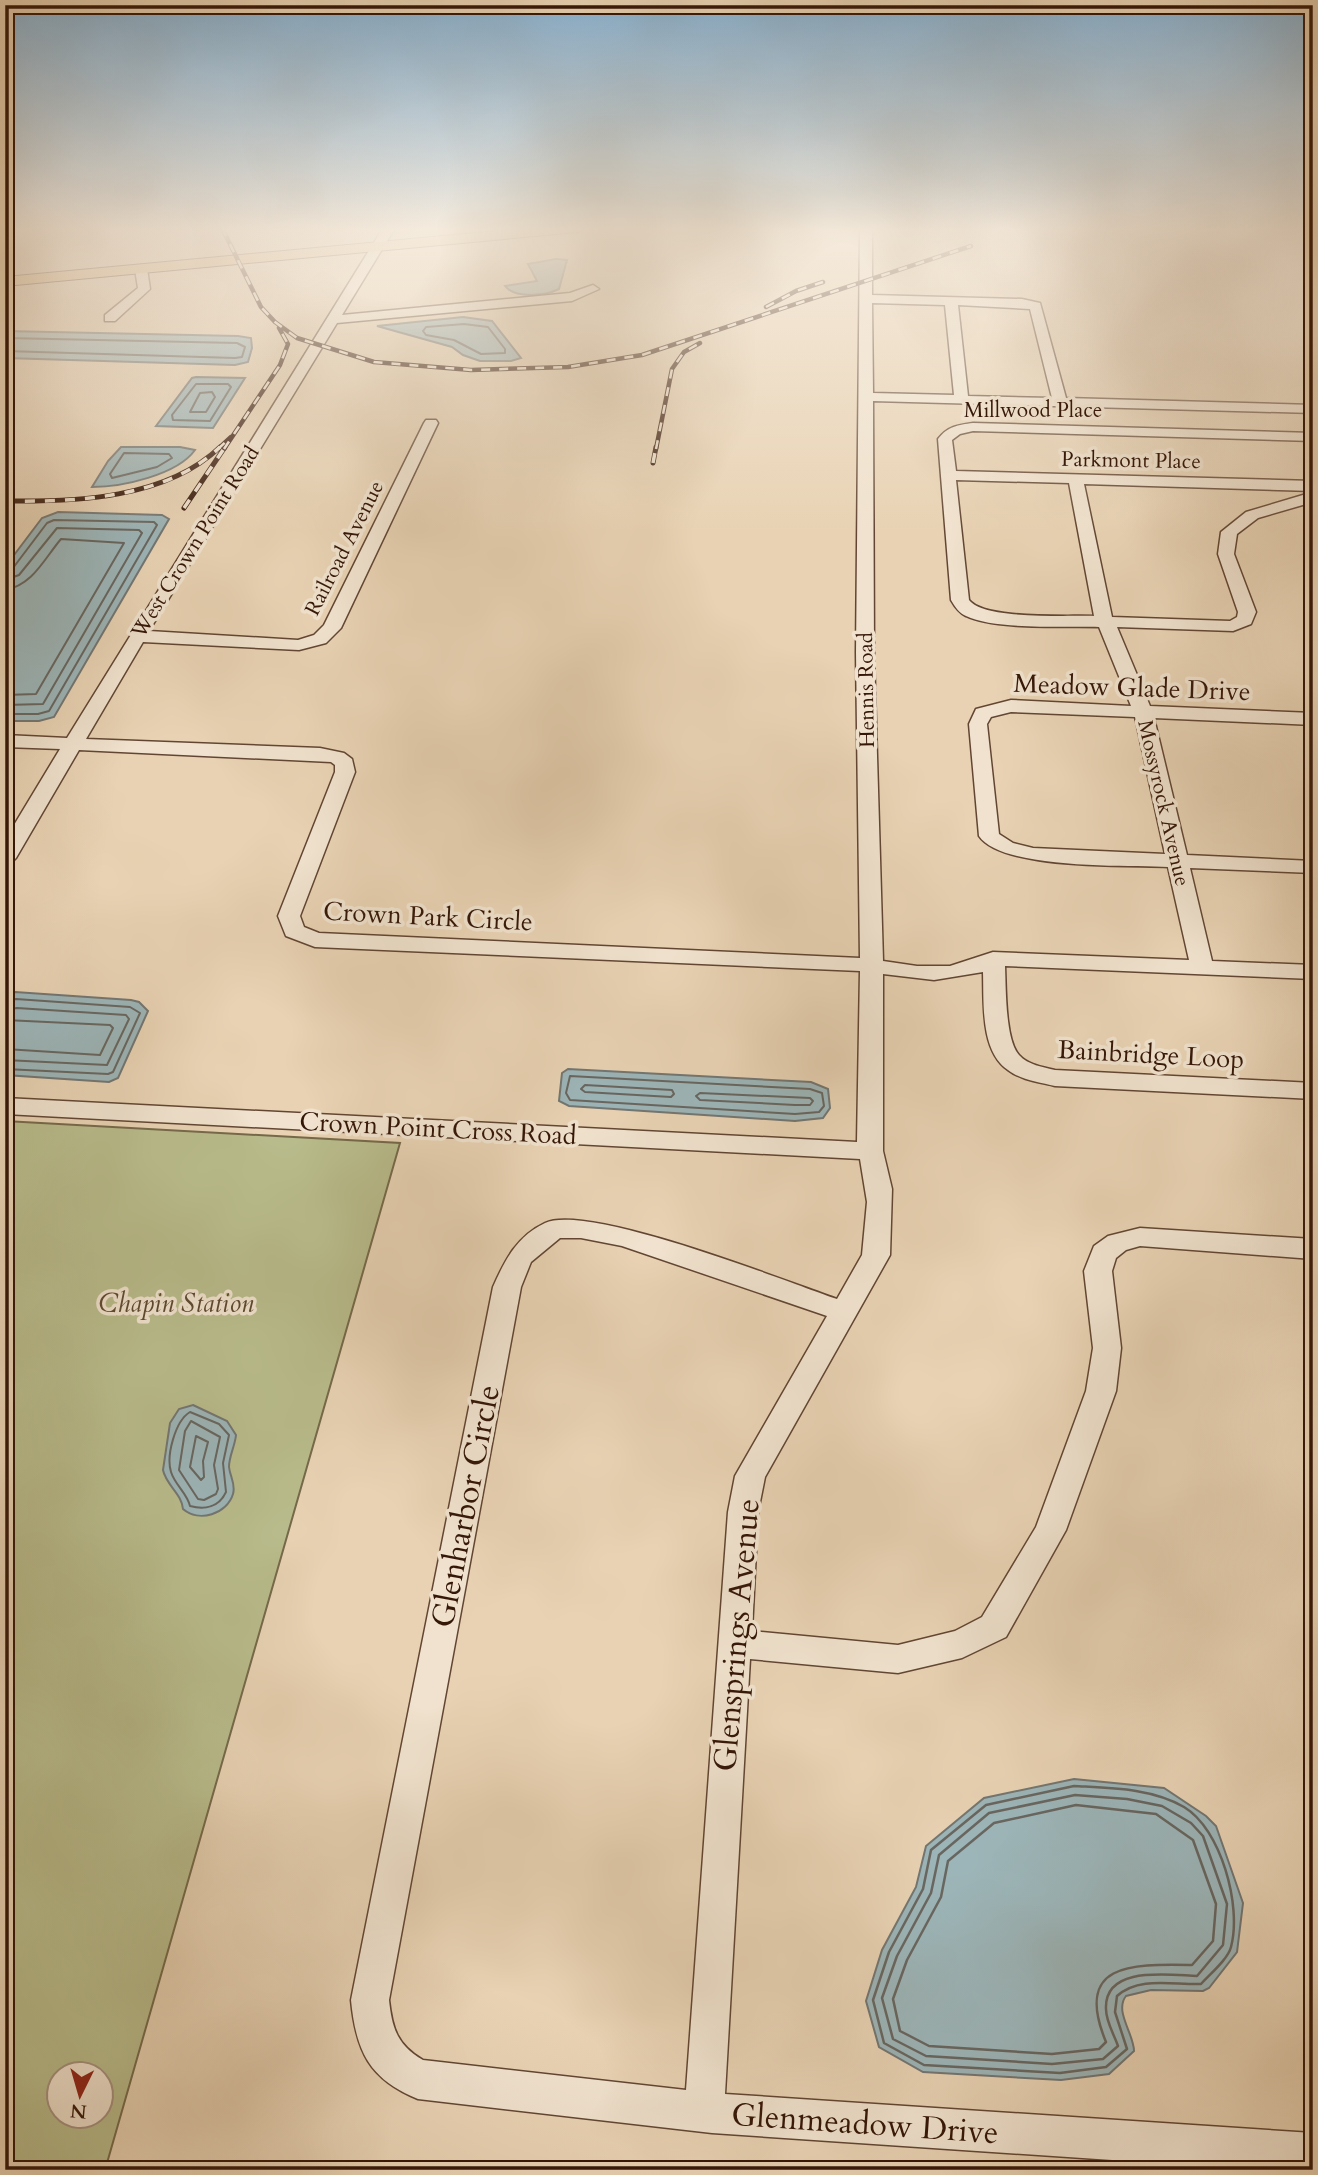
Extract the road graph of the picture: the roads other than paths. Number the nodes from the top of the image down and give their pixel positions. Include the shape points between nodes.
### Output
1 (327, 330) edge
2 (865, 330) edge
3 (954, 330) edge
4 (1043, 330) edge
5 (864, 397) junction
6 (961, 400) junction
7 (1060, 402) junction
8 (1313, 409) edge
9 (431, 423) dead end
10 (1313, 438) edge
11 (948, 475) junction
12 (1076, 480) junction
13 (1313, 486) edge
14 (1313, 497) edge
15 (1106, 623) junction
16 (137, 636) junction
17 (1143, 712) junction
18 (1313, 719) edge
19 (5, 741) edge
20 (73, 744) junction
21 (5, 858) edge
22 (1177, 861) junction
23 (1313, 867) edge
24 (993, 959) junction
25 (872, 965) junction
26 (1202, 967) junction
27 (1313, 972) edge
28 (1313, 1091) edge
29 (5, 1106) edge
30 (870, 1151) junction
31 (1313, 1249) edge
32 (845, 1312) junction
33 (733, 1643) junction
34 (418, 2079) joint
35 (704, 2112) junction
36 (1313, 2153) edge

1 - 16 street, West Crown Point Road
2 - 5 street, Hennis Road
3 - 6 street
4 - 7 street
5 - 6 street
5 - 25 street, Hennis Road
6 - 7 street
7 - 8 street
9 - 16 street, Railroad Avenue via 332,628 320,639 273,645
10 - 11 street, Millwood Place via 964,428 948,433 945,439
11 - 12 street, Parkmont Place
11 - 15 street, Millwood Place via 963,607 990,618
12 - 13 street, Parkmont Place
12 - 15 street, Mossyrock Avenue
14 - 15 street via 1252,514 1229,532 1226,554 1247,612 1245,620 1220,628
15 - 17 street, Mossyrock Avenue
16 - 20 street, West Crown Point Road
17 - 18 street, Meadow Glade Drive
17 - 22 street, Mossyrock Avenue
17 - 22 street, Meadow Glade Drive via 1011,706 983,713 978,724 989,836 1006,848 1033,854
19 - 20 street, Crown Park Circle
20 - 21 street, West Crown Point Road
20 - 25 street, Crown Park Circle via 337,757 345,764 345,772 289,916 294,931 315,940
22 - 23 street, Meadow Glade Drive
22 - 26 street, Mossyrock Avenue
24 - 25 street via 982,967 947,971
24 - 26 street
24 - 28 street, Bainbridge Loop via 1001,1046 1013,1062 1032,1073 1055,1078
25 - 30 street, Hennis Road
26 - 27 street
29 - 30 street, Crown Point Cross Road
30 - 32 street, Glensprings Avenue via 878,1181 876,1255
31 - 33 street via 1140,1237 1117,1243 1104,1254 1098,1271 1107,1348 1101,1391 1050,1530 994,1627 962,1644 898,1659
32 - 33 street, Glensprings Avenue via 750,1476
32 - 34 street, Glenharbor Circle via 625,1237 581,1229 555,1229 520,1257 508,1287 370,2000 373,2033 393,2066
33 - 35 street, Glensprings Avenue
34 - 35 street, Glenmeadow Drive
35 - 36 street, Glenmeadow Drive

